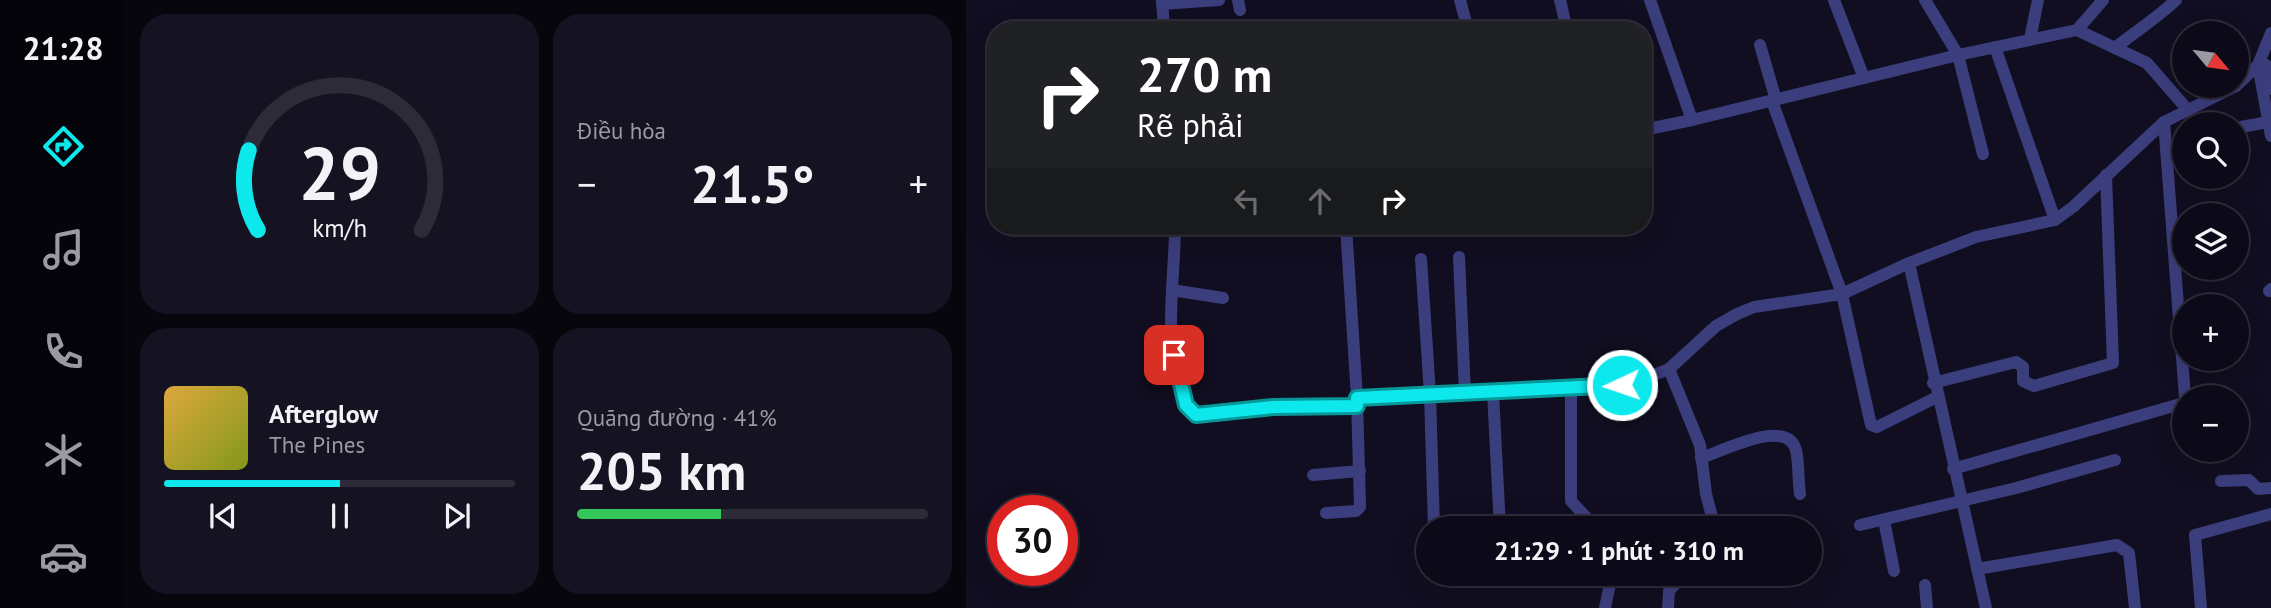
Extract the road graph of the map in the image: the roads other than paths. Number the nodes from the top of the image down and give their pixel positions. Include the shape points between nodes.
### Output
1 (1219, 0) edge
2 (1460, 0) edge
3 (1560, 0) edge
4 (1650, 0) edge
5 (1834, 0) edge
6 (1925, 0) edge
7 (2038, 0) edge
8 (2103, 0) edge
9 (2176, 0) edge
10 (1162, 2) edge
11 (1163, 21) edge
12 (1466, 21) edge
13 (1565, 21) edge
14 (2077, 30) junction
15 (2271, 33) edge
16 (2030, 39) junction
17 (1760, 45) dead end
18 (1995, 47) junction
19 (2115, 48) junction
20 (1958, 55) junction
21 (2265, 67) edge
22 (2249, 77) edge
23 (1864, 78) junction
24 (2271, 89) edge
25 (2211, 98) edge
26 (1774, 101) junction
27 (2188, 109) junction
28 (1692, 120) junction
29 (2165, 122) junction
30 (2268, 122) junction
31 (2249, 126) edge
32 (1652, 128) edge
33 (2271, 136) edge
34 (1983, 154) dead end
35 (2106, 175) junction
36 (2054, 220) junction
37 (1175, 235) edge
38 (1347, 235) edge
39 (1459, 257) dead end
40 (1421, 259) dead end
41 (1909, 263) junction
42 (1172, 290) junction
43 (1842, 294) junction
44 (1223, 298) dead end
45 (1668, 369) junction
46 (1933, 383) junction
47 (2184, 385) edge
48 (1571, 388) junction
49 (1493, 392) junction
50 (1465, 393) junction
51 (1430, 394) junction
52 (1937, 397) junction
53 (1357, 402) junction
54 (2172, 407) edge
55 (1702, 458) junction
56 (2115, 460) dead end
57 (1953, 469) junction
58 (1360, 471) junction
59 (1313, 475) dead end
60 (2221, 481) dead end
61 (2271, 488) edge
62 (1800, 494) dead end
63 (1962, 502) junction
64 (1326, 513) dead end
65 (2271, 514) edge
66 (1434, 516) edge
67 (1499, 516) edge
68 (1585, 516) edge
69 (1712, 516) edge
70 (1884, 520) junction
71 (1860, 525) dead end
72 (1977, 569) junction
73 (1894, 571) dead end
74 (1925, 585) dead end
75 (1610, 586) edge
76 (1673, 586) edge
77 (1605, 608) edge
78 (1668, 608) edge
79 (1927, 608) edge
80 (1986, 608) edge
81 (2135, 608) edge
82 (2202, 608) edge

1 - 10 street
2 - 12 street
3 - 13 street
4 - 28 street
5 - 23 street
6 - 20 street
7 - 16 street
8 - 14 street
9 - 19 street
10 - 11 street
14 - 16 street
14 - 19 street
15 - 21 street
16 - 18 street
17 - 26 street
18 - 20 street
18 - 36 street
19 - 27 street via 2147,63
20 - 23 street
20 - 34 street
21 - 22 street
21 - 24 street
21 - 30 street
23 - 26 street
25 - 27 street
26 - 28 street
26 - 43 street
27 - 29 street
28 - 32 street
29 - 35 street
29 - 47 street
30 - 31 street
30 - 33 street
35 - 36 street
35 - 46 street via 2113,363 2034,386 2023,381 2023,367 2017,362
36 - 41 street via 1976,237
37 - 42 street
38 - 53 street
39 - 50 street
40 - 51 street
41 - 43 street
41 - 46 street
42 - 44 street
42 - 53 street via 1176,371 1190,412 1203,415
43 - 45 street via 1754,307 1737,314 1716,326
43 - 52 street via 1871,425 1877,427
45 - 48 street via 1622,385
45 - 55 street
46 - 52 street
48 - 49 street
48 - 68 street via 1571,501
49 - 50 street
49 - 67 street
50 - 51 street
51 - 53 street
51 - 66 street
52 - 57 street
53 - 58 street
54 - 57 street
55 - 62 street via 1758,438 1784,436 1796,450
55 - 69 street
56 - 63 street
57 - 63 street
58 - 59 street
58 - 64 street via 1359,509
60 - 61 street via 2249,480 2258,489
63 - 70 street
63 - 72 street
65 - 82 street via 2194,535
70 - 71 street
70 - 73 street
72 - 80 street
72 - 81 street via 2117,545 2129,553
74 - 79 street
75 - 77 street
76 - 78 street

